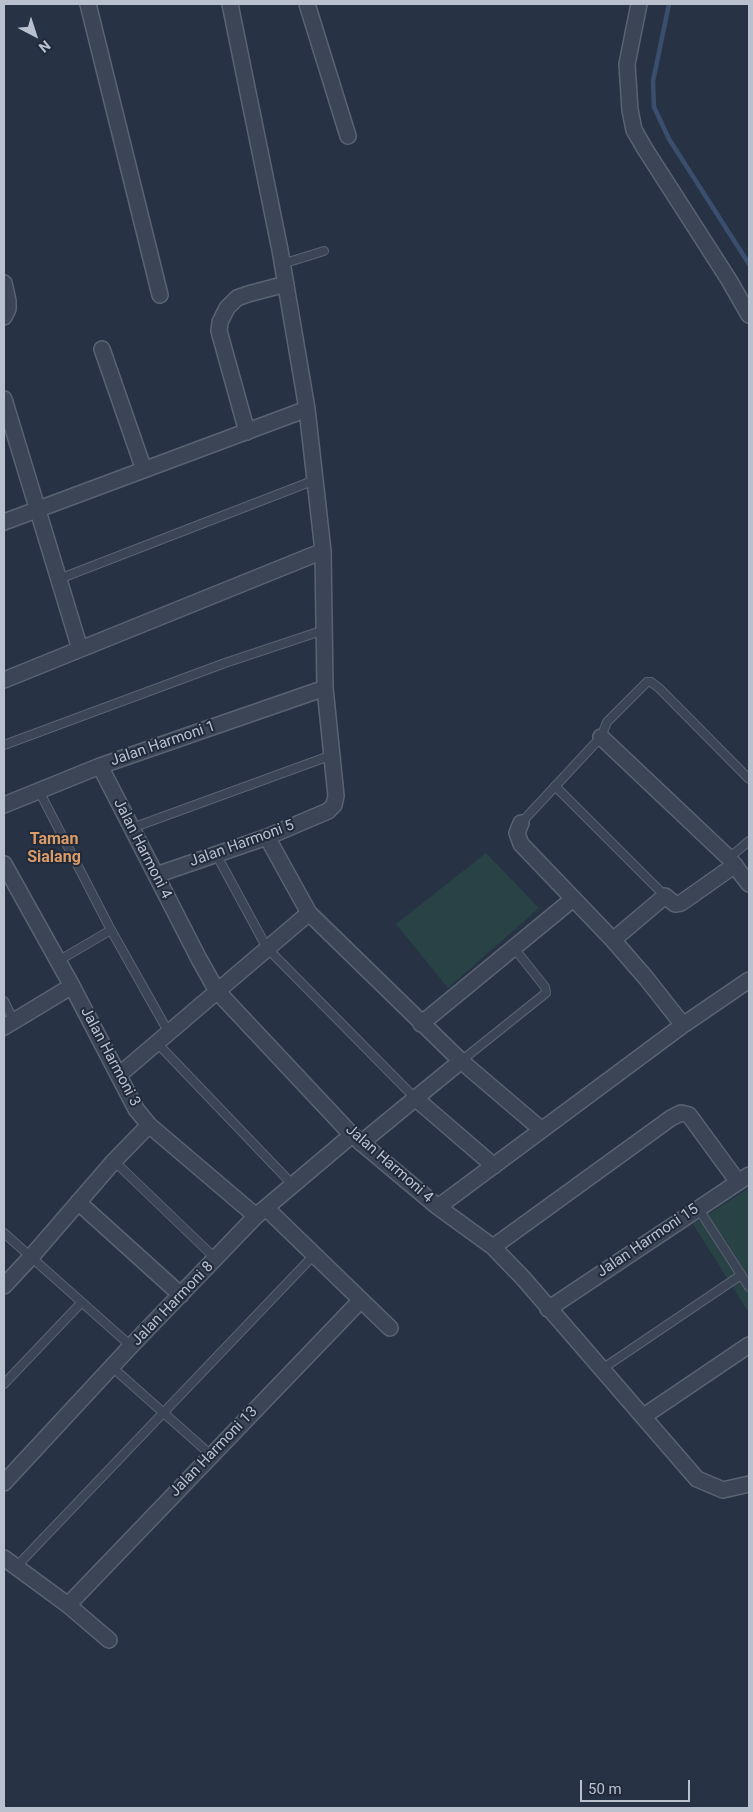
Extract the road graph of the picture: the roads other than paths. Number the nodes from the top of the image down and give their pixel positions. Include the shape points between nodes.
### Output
1 (88, 4) edge
2 (230, 4) edge
3 (307, 4) edge
4 (639, 4) edge
5 (348, 136) dead end
6 (324, 251) dead end
7 (282, 264) junction
8 (4, 283) edge
9 (286, 284) junction
10 (160, 295) dead end
11 (749, 315) edge
12 (4, 317) edge
13 (102, 349) dead end
14 (4, 399) edge
15 (308, 409) junction
16 (247, 432) junction
17 (144, 470) junction
18 (315, 480) junction
19 (38, 509) junction
20 (4, 522) edge
21 (323, 550) junction
22 (59, 579) junction
23 (324, 630) junction
24 (80, 649) junction
25 (4, 680) edge
26 (325, 688) junction
27 (602, 737) junction
28 (4, 746) edge
29 (332, 756) junction
30 (100, 766) junction
31 (749, 779) edge
32 (555, 786) junction
33 (39, 791) junction
34 (4, 805) edge
35 (521, 823) joint
36 (132, 828) junction
37 (267, 837) junction
38 (749, 841) edge
39 (216, 854) junction
40 (732, 861) junction
41 (4, 864) edge
42 (156, 875) junction
43 (749, 884) edge
44 (665, 896) junction
45 (573, 899) junction
46 (309, 913) junction
47 (111, 930) junction
48 (613, 940) junction
49 (267, 948) junction
50 (514, 948) junction
51 (58, 961) junction
52 (749, 980) edge
53 (72, 986) junction
54 (217, 991) junction
55 (4, 1002) edge
56 (9, 1024) edge
57 (421, 1024) junction
58 (683, 1025) junction
59 (169, 1033) junction
60 (158, 1043) junction
61 (461, 1061) junction
62 (119, 1075) junction
63 (415, 1098) junction
64 (149, 1125) junction
65 (542, 1130) junction
66 (356, 1139) junction
67 (114, 1161) junction
68 (494, 1166) junction
69 (744, 1178) edge
70 (293, 1185) junction
71 (78, 1202) junction
72 (438, 1207) junction
73 (698, 1208) junction
74 (261, 1212) junction
75 (4, 1233) edge
76 (493, 1247) junction
77 (314, 1255) junction
78 (31, 1257) junction
79 (216, 1259) junction
80 (741, 1275) junction
81 (4, 1286) edge
82 (749, 1287) edge
83 (181, 1295) junction
84 (361, 1300) junction
85 (81, 1302) junction
86 (548, 1309) junction
87 (390, 1328) dead end
88 (749, 1345) edge
89 (131, 1346) junction
90 (112, 1367) junction
91 (602, 1369) junction
92 (4, 1384) edge
93 (163, 1413) junction
94 (644, 1416) junction
95 (211, 1455) junction
96 (4, 1483) edge
97 (749, 1484) edge
98 (10, 1562) edge
99 (68, 1605) junction
100 (109, 1640) dead end

1 - 10 street
2 - 7 street
3 - 5 street
4 - 11 street via 627,64 634,130
6 - 7 lane
7 - 9 street
8 - 12 street via 8,308
9 - 15 street
9 - 16 street via 237,298 220,322
13 - 17 street
14 - 19 street
15 - 16 street
15 - 18 street
16 - 17 street
17 - 19 street
18 - 21 street
18 - 22 lane
19 - 20 street
19 - 22 street
21 - 23 street
21 - 24 street
22 - 24 street
23 - 26 street
23 - 28 lane via 225,663
24 - 25 street
26 - 29 street
26 - 30 street, Jalan Harmoni 1
27 - 31 lane via 607,722 641,685 651,682
27 - 32 lane
27 - 40 street
29 - 36 lane
29 - 37 street, Jalan Harmoni 5 via 334,805 328,811
30 - 33 street, Jalan Harmoni 1
30 - 36 street, Jalan Harmoni 4
32 - 35 lane
32 - 44 lane
33 - 34 street, Jalan Harmoni 1
33 - 47 lane
35 - 45 street via 517,833 521,844
36 - 42 street, Jalan Harmoni 4
37 - 39 street, Jalan Harmoni 5
37 - 46 street
38 - 40 lane
39 - 42 street, Jalan Harmoni 5
39 - 49 lane
40 - 43 street
40 - 44 street via 681,903 676,904
41 - 51 street, Jalan Harmoni 3
42 - 54 street, Jalan Harmoni 4
44 - 48 street
45 - 48 street
45 - 50 street
46 - 49 street
46 - 57 street
47 - 51 lane
47 - 59 lane
48 - 58 street
49 - 54 street
49 - 63 lane
50 - 57 street
50 - 61 lane via 546,993
51 - 53 street, Jalan Harmoni 3
52 - 58 street
53 - 56 street
53 - 62 street, Jalan Harmoni 3
54 - 59 street
54 - 66 street, Jalan Harmoni 4
55 - 56 lane
57 - 61 street
58 - 65 street
59 - 60 street
60 - 62 street
60 - 70 lane
61 - 63 street, Jalan Harmoni 8
61 - 65 street
62 - 64 street, Jalan Harmoni 3 via 136,1109
63 - 66 street, Jalan Harmoni 8
63 - 68 street
64 - 67 street
64 - 74 street, Jalan Harmoni 3
65 - 68 street
66 - 70 street, Jalan Harmoni 8
66 - 72 street, Jalan Harmoni 4
67 - 71 street
67 - 79 lane
68 - 72 street
69 - 73 street, Jalan Harmoni 15
69 - 76 street via 689,1115 681,1113
70 - 74 street, Jalan Harmoni 8
71 - 78 street
71 - 83 street
72 - 76 street, Jalan Harmoni 4
73 - 80 lane
73 - 86 street, Jalan Harmoni 15
74 - 77 street, Jalan Harmoni 3
74 - 79 street, Jalan Harmoni 8
75 - 78 lane
76 - 86 street, Jalan Harmoni 4
77 - 84 street, Jalan Harmoni 3
77 - 93 lane
78 - 81 street
78 - 85 lane
79 - 83 street, Jalan Harmoni 8
80 - 82 lane
80 - 91 lane
83 - 89 street, Jalan Harmoni 8
84 - 87 street, Jalan Harmoni 3
84 - 95 street, Jalan Harmoni 13
85 - 89 lane
85 - 92 lane
86 - 91 street, Jalan Harmoni 4
88 - 94 street
89 - 90 street, Jalan Harmoni 8
90 - 93 lane
90 - 96 street, Jalan Harmoni 8
91 - 94 street, Jalan Harmoni 4
93 - 95 lane
93 - 98 lane
94 - 97 street, Jalan Harmoni 4 via 697,1479 724,1490
95 - 99 street, Jalan Harmoni 13
98 - 99 street
99 - 100 street

